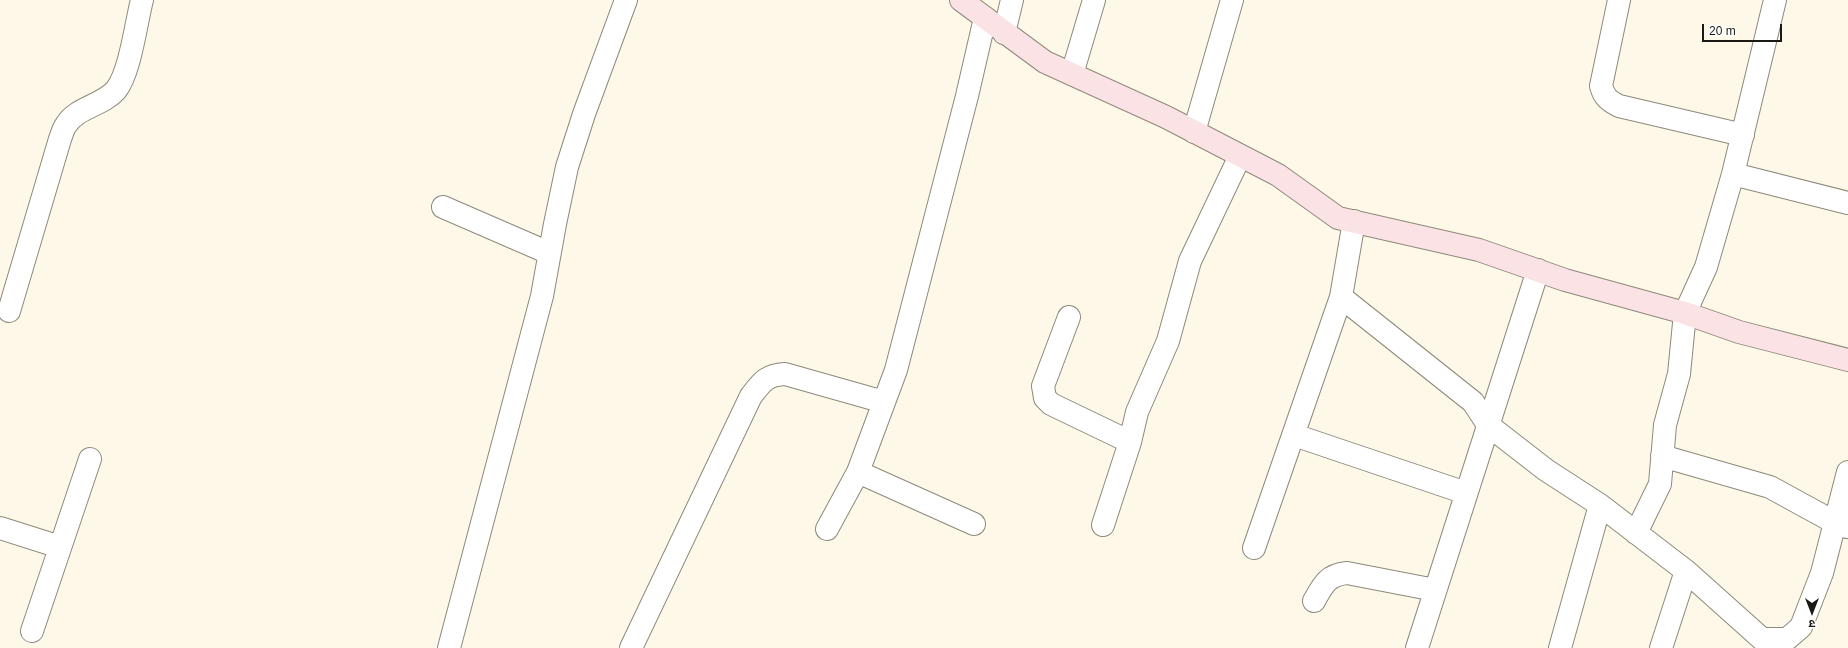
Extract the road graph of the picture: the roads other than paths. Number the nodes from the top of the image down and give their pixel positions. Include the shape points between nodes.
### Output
1 (142, 0) edge
2 (626, 0) edge
3 (961, 0) edge
4 (1012, 0) edge
5 (1094, 0) edge
6 (1232, 0) edge
7 (1619, 0) edge
8 (1775, 0) edge
9 (985, 18) junction
10 (1004, 33) junction
11 (1072, 74) junction
12 (1194, 132) junction
13 (1742, 135) junction
14 (1240, 156) junction
15 (1733, 174) junction
16 (1848, 203) edge
17 (444, 207) dead end
18 (1354, 221) junction
19 (550, 253) junction
20 (1538, 270) junction
21 (1341, 298) junction
22 (9, 311) dead end
23 (1685, 313) junction
24 (1069, 317) dead end
25 (1848, 360) edge
26 (884, 402) junction
27 (1488, 425) junction
28 (1294, 435) junction
29 (1130, 442) junction
30 (1662, 456) junction
31 (90, 459) dead end
32 (858, 472) junction
33 (1848, 472) edge
34 (1466, 493) junction
35 (1600, 505) junction
36 (974, 524) dead end
37 (1103, 525) dead end
38 (1841, 525) edge
39 (0, 528) edge
40 (827, 529) dead end
41 (1636, 534) junction
42 (60, 547) junction
43 (1254, 548) dead end
44 (1686, 571) junction
45 (1435, 590) junction
46 (1314, 601) dead end
47 (32, 631) dead end
48 (1760, 643) edge
49 (449, 648) edge
50 (631, 648) edge
51 (1417, 648) edge
52 (1560, 648) edge
53 (1661, 648) edge

1 - 22 street via 124,77 116,90 103,101 76,115 66,124
2 - 19 street via 567,167
3 - 9 street
4 - 10 street
5 - 11 street
6 - 12 street
7 - 13 street via 1601,86 1608,100 1619,106
8 - 13 street
9 - 10 street
9 - 26 street via 898,362
10 - 11 street via 1045,62
11 - 12 street
12 - 14 street
13 - 15 street
14 - 18 street via 1278,175 1338,218
14 - 29 street via 1190,261 1168,341 1137,412
15 - 16 street
15 - 23 street via 1706,267
17 - 19 street
18 - 20 street via 1479,250
18 - 21 street
19 - 49 street via 542,296
20 - 23 street
20 - 27 street
21 - 27 street via 1473,402
21 - 28 street
23 - 25 street via 1739,332
23 - 30 street via 1679,374 1665,425
24 - 29 street via 1043,386 1045,398 1051,404
26 - 32 street
26 - 50 street via 785,374 773,375 762,382 751,396
27 - 34 street
27 - 35 street via 1546,470
28 - 34 street
28 - 43 street
29 - 37 street
30 - 38 street via 1770,487
30 - 41 street via 1660,484
31 - 42 street
32 - 36 street
32 - 40 street
33 - 38 street
34 - 45 street
35 - 41 street
35 - 52 street
38 - 48 street via 1800,627 1787,639
39 - 42 street
41 - 44 street
42 - 47 street
44 - 48 street
44 - 53 street
45 - 46 street via 1347,573 1336,574 1323,585
45 - 51 street

